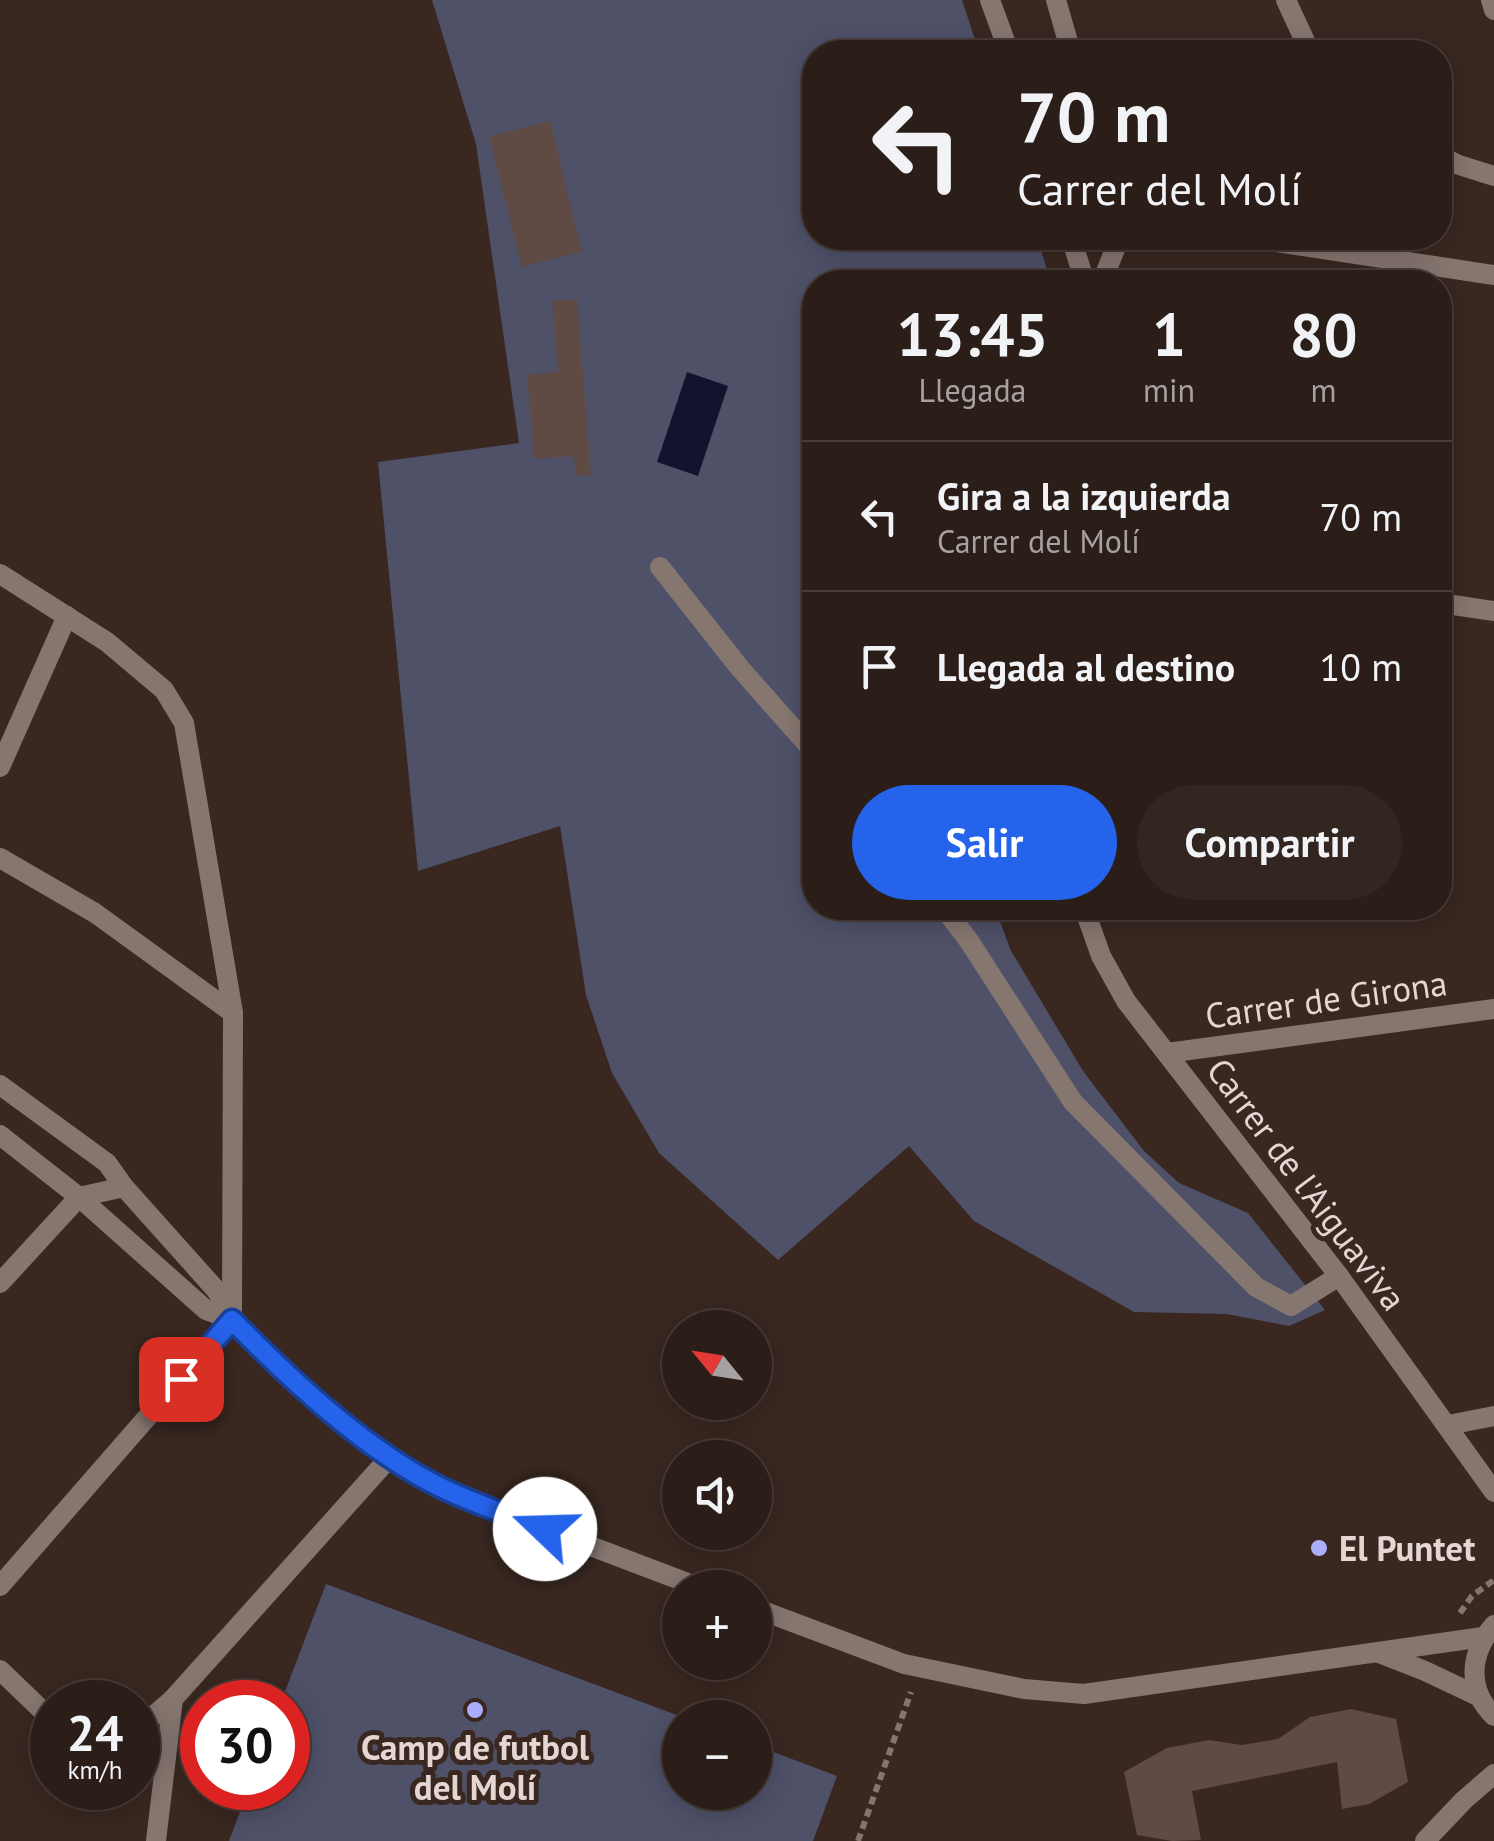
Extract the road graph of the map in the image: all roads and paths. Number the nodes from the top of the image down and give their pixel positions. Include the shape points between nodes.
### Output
1 (990, 0) edge
2 (1056, 0) edge
3 (1286, 0) edge
4 (1491, 0) edge
5 (1494, 10) edge
6 (1005, 40) edge
7 (1068, 40) edge
8 (1304, 40) edge
9 (1452, 162) edge
10 (1494, 176) edge
11 (1327, 250) edge
12 (1494, 276) edge
13 (660, 567) dead end
14 (0, 574) edge
15 (1452, 605) edge
16 (1494, 611) edge
17 (67, 616) junction
18 (802, 738) edge
19 (0, 766) edge
20 (0, 858) edge
21 (953, 920) edge
22 (1088, 920) edge
23 (1494, 1009) edge
24 (233, 1014) junction
25 (1167, 1053) junction
26 (0, 1085) edge
27 (0, 1136) edge
28 (124, 1187) junction
29 (80, 1197) junction
30 (1339, 1276) junction
31 (0, 1283) edge
32 (232, 1320) junction
33 (1494, 1416) edge
34 (1448, 1425) junction
35 (390, 1457) junction
36 (1494, 1492) edge
37 (662, 1573) edge
38 (0, 1586) edge
39 (772, 1614) edge
40 (1489, 1631) edge
41 (1377, 1653) junction
42 (920, 1667) junction
43 (0, 1670) edge
44 (1480, 1697) junction
45 (172, 1698) junction
46 (30, 1699) edge
47 (160, 1709) edge
48 (1494, 1716) edge
49 (1494, 1774) edge
50 (156, 1841) edge
51 (858, 1841) edge
52 (1425, 1841) edge

1 - 6 street
2 - 7 street
3 - 8 street
4 - 5 street
9 - 10 street
11 - 12 street
13 - 18 street
14 - 17 street
15 - 16 street
17 - 19 street
17 - 24 street via 164,690 184,723
20 - 24 street via 95,913
21 - 30 street via 1073,1102 1256,1287 1291,1306
22 - 25 street, Carrer de l'Aiguaviva via 1126,1001
23 - 25 street, Carrer de Girona
24 - 32 street
25 - 30 street, Carrer de l'Aiguaviva
26 - 28 street via 107,1163
27 - 29 street
28 - 29 street
28 - 32 street via 218,1290
29 - 31 street
29 - 32 street via 206,1310
30 - 34 street, Carrer de l'Aiguaviva
32 - 35 street via 310,1396
32 - 38 street
33 - 34 street
34 - 36 street, Carrer de l'Aiguaviva
35 - 37 street via 442,1488
35 - 45 street
39 - 42 street
40 - 41 street
40 - 44 street via 1474,1666
41 - 42 street via 1084,1694
41 - 44 street
42 - 51 path
43 - 46 street
44 - 48 street
45 - 47 street
45 - 50 street
49 - 52 street

